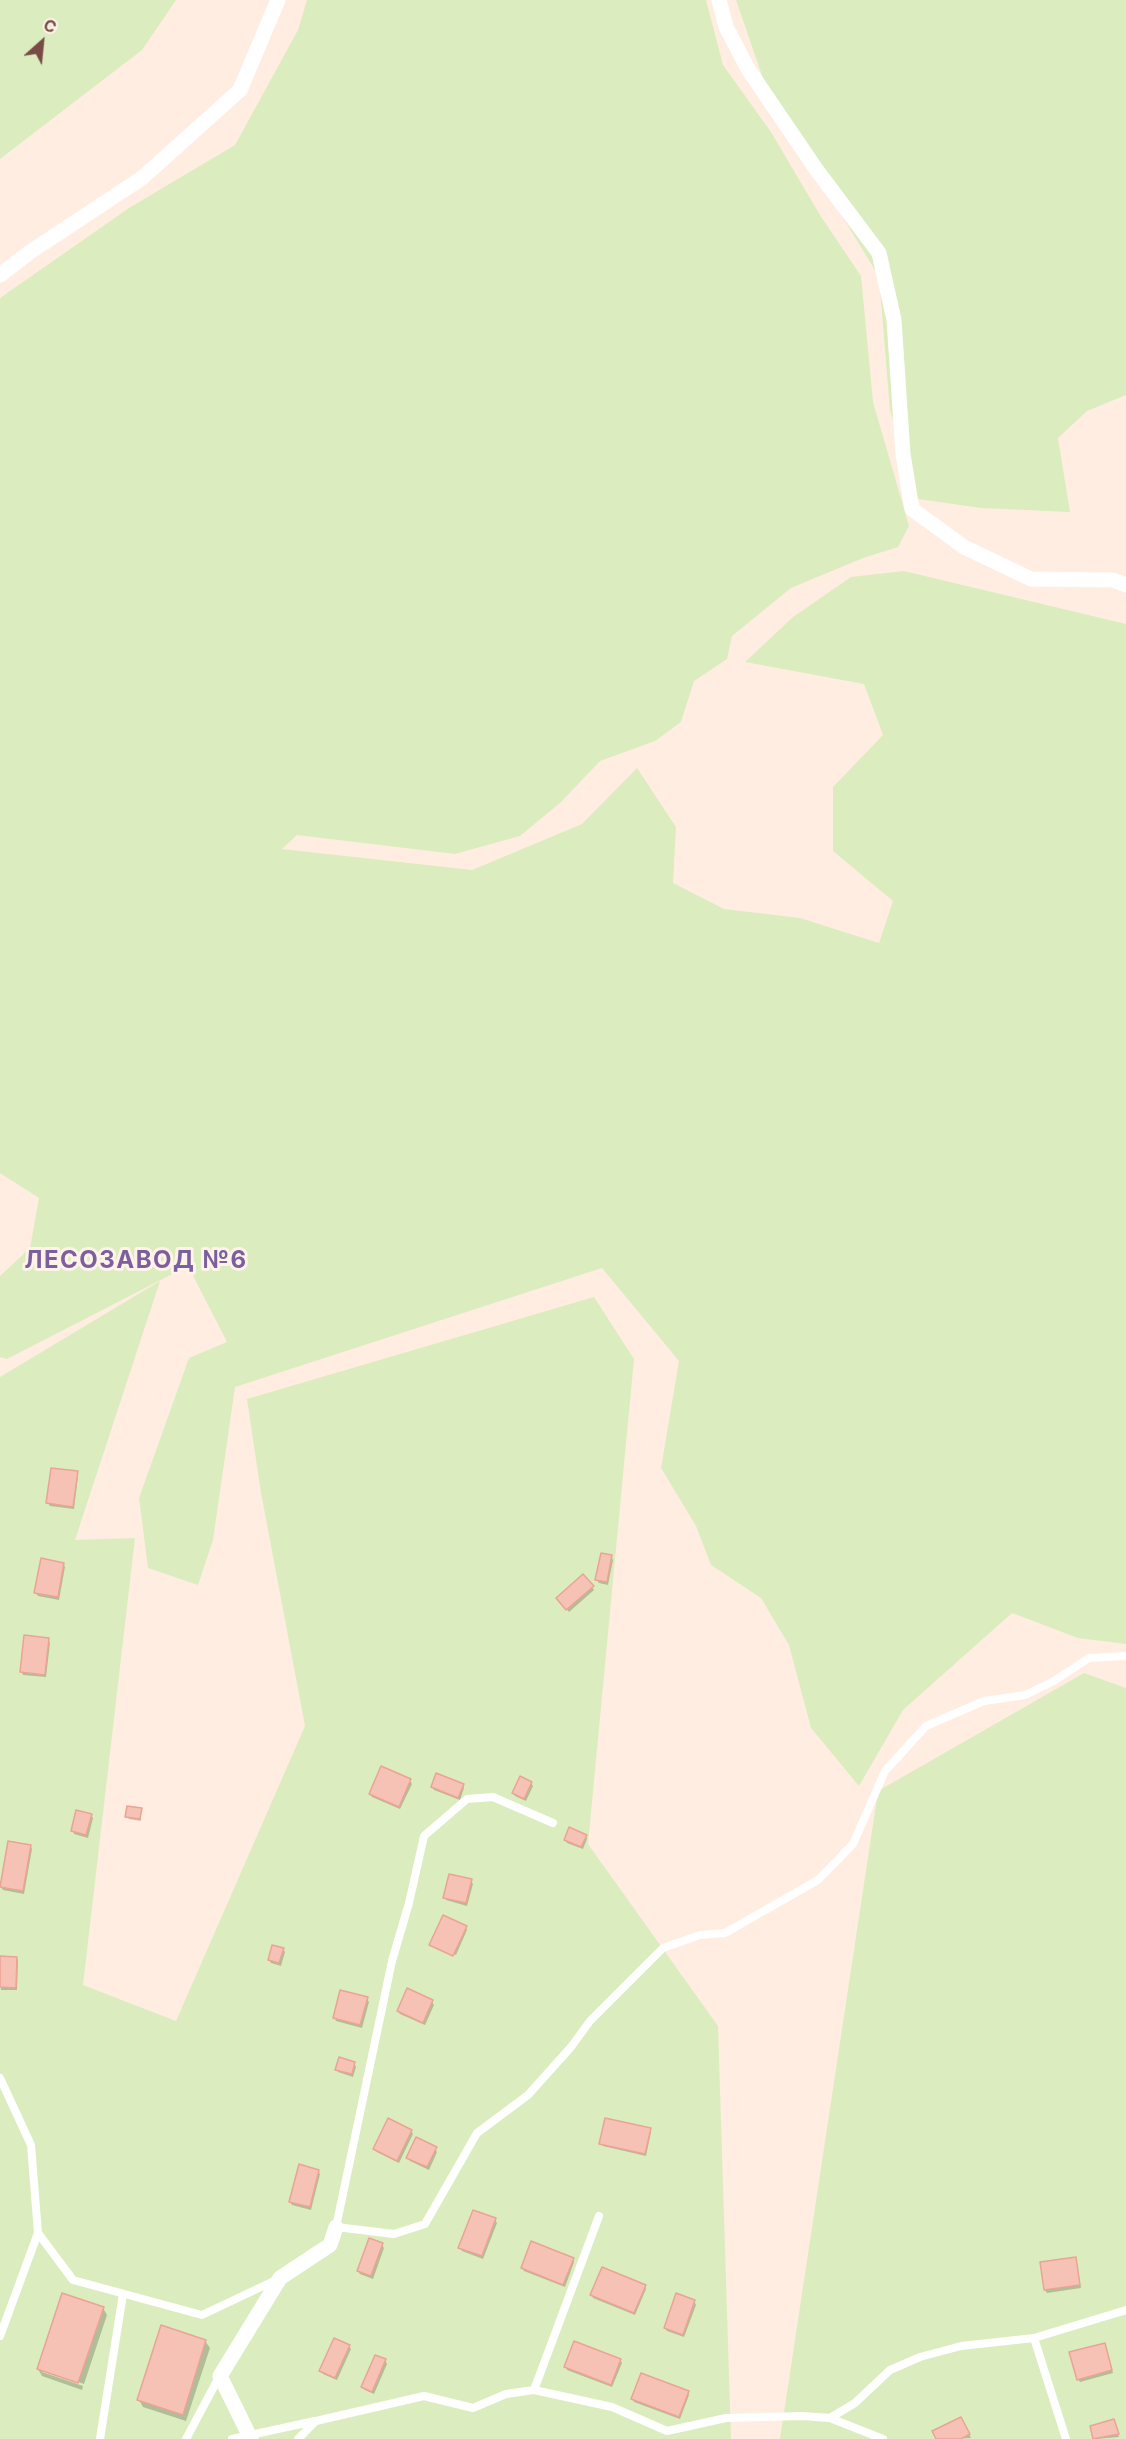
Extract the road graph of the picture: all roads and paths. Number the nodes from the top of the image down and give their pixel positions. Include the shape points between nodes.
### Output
1 (278, 0) edge
2 (719, 0) edge
3 (0, 275) edge
4 (1126, 585) edge
5 (1126, 1656) edge
6 (553, 1823) dead end
7 (0, 2078) edge
8 (599, 2216) dead end
9 (336, 2227) junction
10 (38, 2233) junction
11 (280, 2278) junction
12 (123, 2294) junction
13 (1126, 2310) edge
14 (0, 2336) edge
15 (1034, 2338) junction
16 (220, 2376) junction
17 (534, 2390) junction
18 (830, 2418) junction
19 (316, 2421) junction
20 (250, 2437) edge
21 (100, 2439) edge
22 (186, 2439) edge
23 (232, 2439) edge
24 (298, 2439) edge
25 (883, 2439) edge
26 (1066, 2439) edge

1 - 3 street via 240,90 142,178
2 - 4 street via 726,27 748,69 816,170 879,253 894,320 903,454 912,509 964,547 1031,579 1113,580
5 - 9 lane via 1089,1658 1025,1695 984,1701 926,1726 885,1770 853,1844 818,1880 725,1933 700,1935 663,1948 590,2021 528,2095 477,2133 425,2224 394,2234
6 - 9 lane via 493,1797 467,1799 424,1836 392,1961
7 - 10 lane via 31,2145
8 - 17 lane
9 - 11 street via 330,2245
10 - 12 lane via 73,2280
10 - 14 lane
11 - 12 lane via 202,2315
11 - 16 street
12 - 21 lane
13 - 15 lane
15 - 18 lane via 961,2346 920,2357 890,2370 855,2403
15 - 26 lane
16 - 20 street
16 - 22 lane
17 - 18 lane via 612,2407 667,2431 726,2418
17 - 19 lane via 506,2394 473,2408 424,2396
18 - 25 lane
19 - 20 lane
19 - 24 lane
20 - 23 lane

